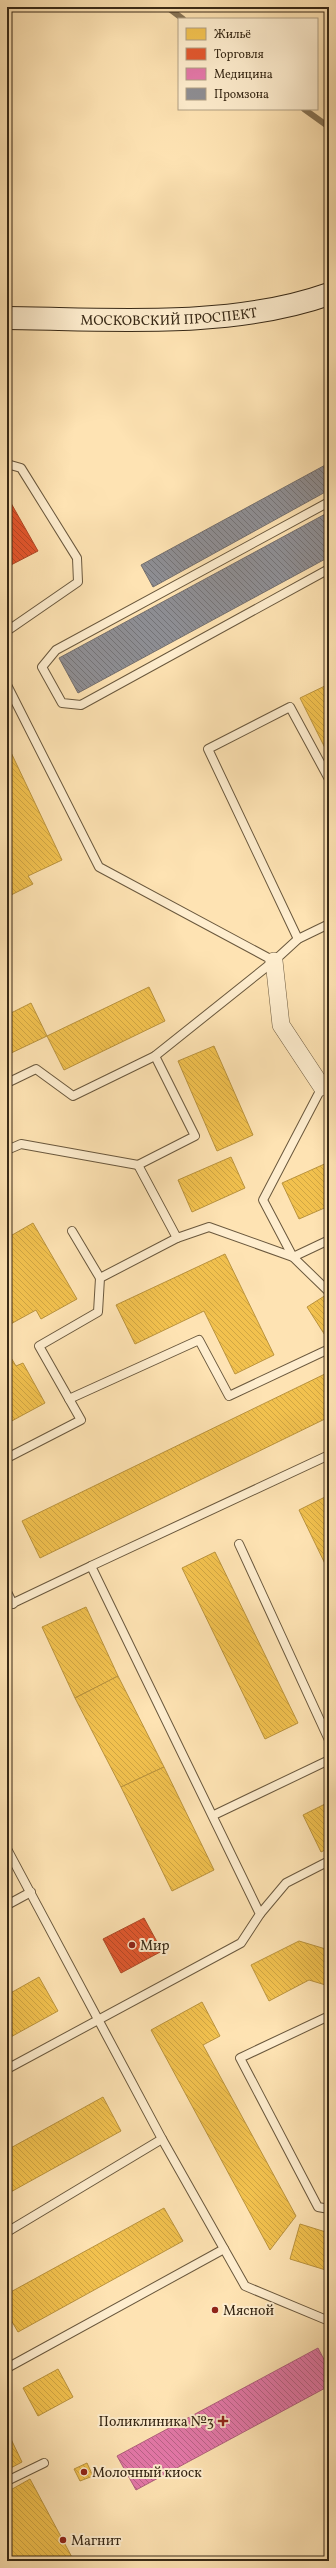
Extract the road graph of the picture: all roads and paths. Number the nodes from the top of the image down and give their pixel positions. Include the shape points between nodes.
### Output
1 (329, 294) edge
2 (7, 318) edge
3 (7, 464) edge
4 (329, 502) edge
5 (329, 569) edge
6 (7, 631) edge
7 (7, 685) edge
8 (329, 779) edge
9 (329, 924) edge
10 (298, 939) junction
11 (274, 961) junction
12 (155, 1056) junction
13 (7, 1083) edge
14 (325, 1086) edge
15 (7, 1150) edge
16 (138, 1165) junction
17 (72, 1230) dead end
18 (177, 1238) junction
19 (329, 1240) edge
20 (293, 1257) junction
21 (100, 1278) junction
22 (329, 1292) edge
23 (329, 1349) edge
24 (69, 1399) junction
25 (329, 1455) edge
26 (7, 1458) edge
27 (239, 1544) dead end
28 (91, 1566) junction
29 (7, 1592) edge
30 (10, 1605) edge
31 (329, 1740) edge
32 (329, 1760) edge
33 (214, 1815) junction
34 (7, 1849) edge
35 (329, 1861) edge
36 (31, 1892) junction
37 (7, 1905) edge
38 (260, 1914) junction
39 (329, 2016) edge
40 (100, 2019) junction
41 (7, 2069) edge
42 (162, 2139) junction
43 (329, 2209) edge
44 (7, 2232) edge
45 (224, 2249) junction
46 (329, 2321) edge
47 (7, 2368) edge
48 (44, 2463) dead end
49 (7, 2481) edge

1 - 2 main road, МОСКОВСКИЙ ПРОСПЕКТ via 304,303 194,320
3 - 6 lane via 21,468 77,558 78,582
4 - 5 lane via 56,650 42,667 62,703 81,705
7 - 11 lane via 99,867
8 - 10 lane via 290,707 208,749
9 - 10 lane
10 - 11 lane
11 - 12 lane
11 - 14 street via 281,1025
12 - 13 lane via 73,1096 36,1069
12 - 16 lane via 195,1136
14 - 20 lane via 263,1200
15 - 16 lane via 21,1144
16 - 18 lane
17 - 21 lane
18 - 20 lane via 209,1227
18 - 21 lane
19 - 20 lane
20 - 22 lane
21 - 24 lane via 98,1312 39,1346
23 - 24 lane via 229,1396 199,1340
24 - 26 lane via 81,1420
25 - 28 lane
27 - 31 lane
28 - 30 lane
28 - 33 lane
29 - 30 lane
32 - 33 lane
33 - 38 lane
34 - 36 lane
35 - 38 lane via 286,1882
36 - 37 lane
36 - 40 lane
38 - 40 lane via 241,1943
39 - 43 lane via 240,2058 318,2207
40 - 41 lane
40 - 42 lane
42 - 44 lane
42 - 45 lane
45 - 46 lane via 245,2286
45 - 47 lane
48 - 49 lane

